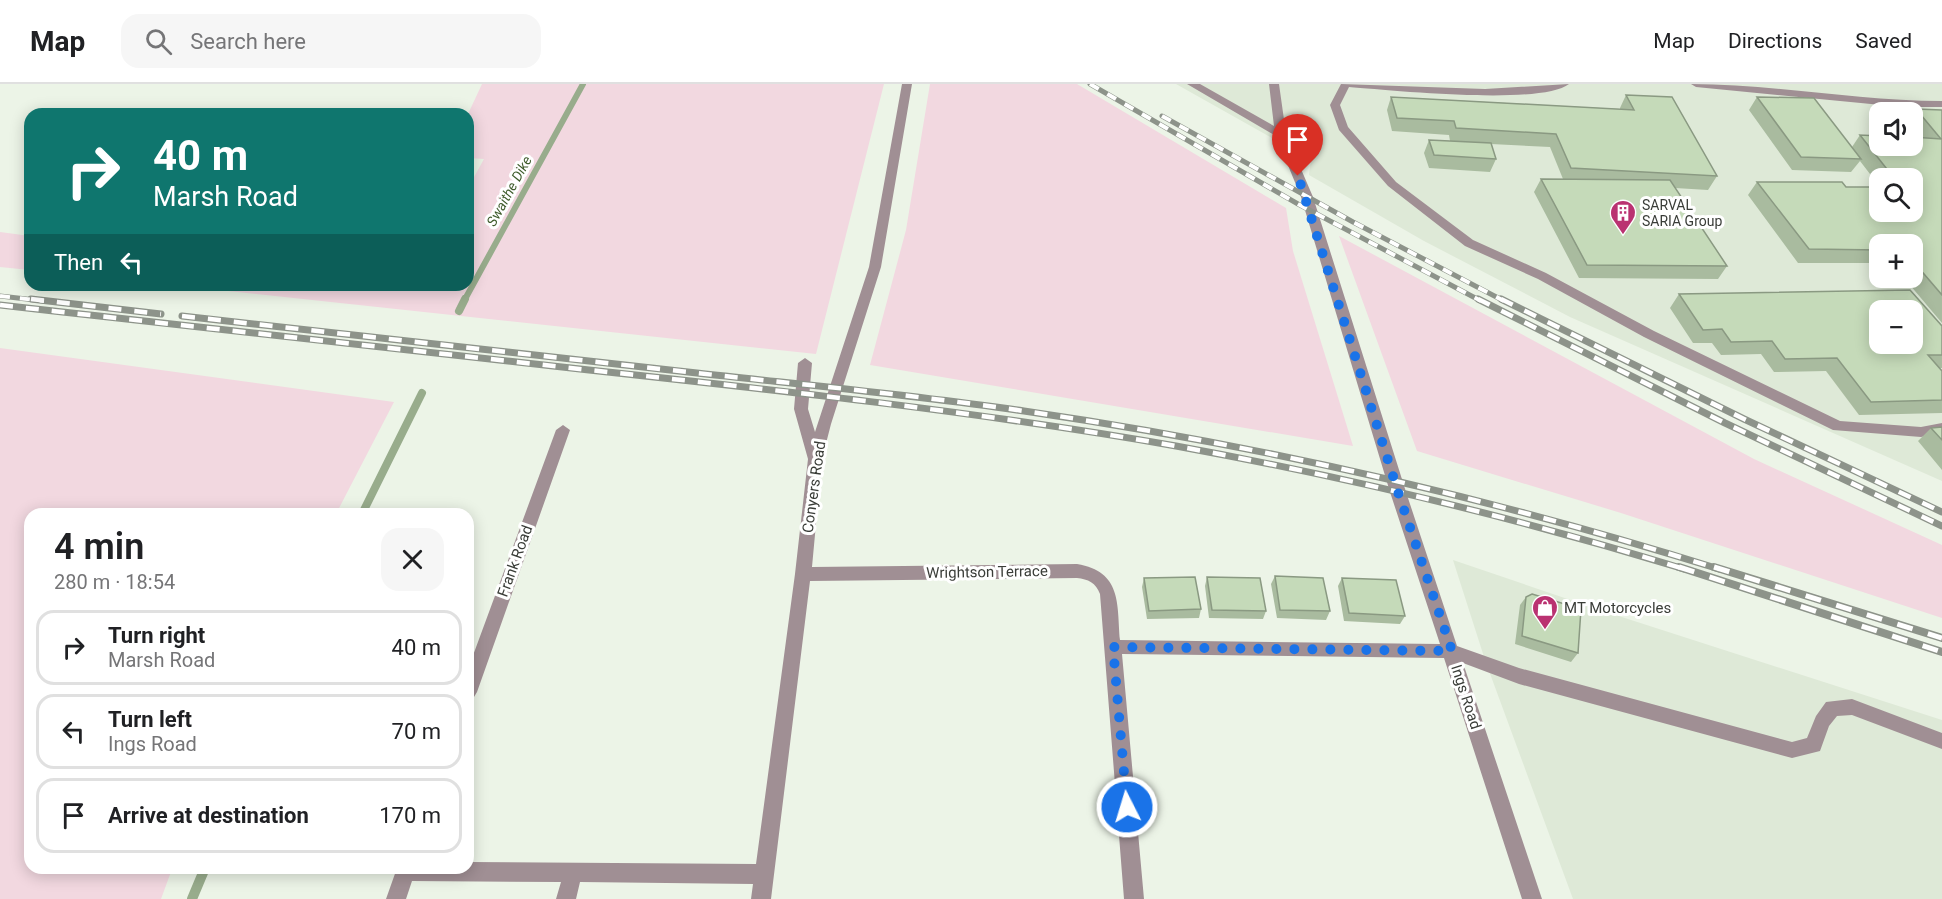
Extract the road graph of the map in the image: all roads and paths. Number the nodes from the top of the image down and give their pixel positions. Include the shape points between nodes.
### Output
1 (907, 84) edge
2 (1192, 84) edge
3 (1274, 84) edge
4 (1347, 84) edge
5 (1564, 84) edge
6 (1696, 84) edge
7 (1942, 104) edge
8 (1281, 134) junction
9 (805, 363) dead end
10 (1942, 428) edge
11 (563, 430) dead end
12 (815, 459) junction
13 (803, 574) junction
14 (1113, 647) junction
15 (1452, 651) junction
16 (474, 675) edge
17 (1942, 741) edge
18 (474, 871) edge
19 (573, 872) junction
20 (405, 874) edge
21 (764, 874) junction
22 (396, 899) edge
23 (566, 899) edge
24 (761, 899) edge
25 (1134, 899) edge
26 (1532, 899) edge

1 - 12 street, Conyers Road via 875,267
2 - 8 street
3 - 8 street, Ings Road
4 - 5 street via 1480,91 1542,89
4 - 10 street via 1335,105 1343,128 1392,184 1470,243 1838,426 1922,432
6 - 7 street via 1891,103
8 - 15 street, Ings Road via 1307,197 1398,492
9 - 12 street via 801,409
11 - 16 street, Frank Road
12 - 13 street, Conyers Road
13 - 14 street, Wrightson Terrace via 1089,573 1104,584 1108,594
13 - 21 street, Conyers Road
14 - 15 street
14 - 25 street, Wrightson Terrace
15 - 17 street via 1519,676 1792,750 1814,745 1832,708 1852,707
15 - 26 street, Ings Road
18 - 19 street
19 - 21 street
19 - 23 street
20 - 22 street
21 - 24 street, Conyers Road

